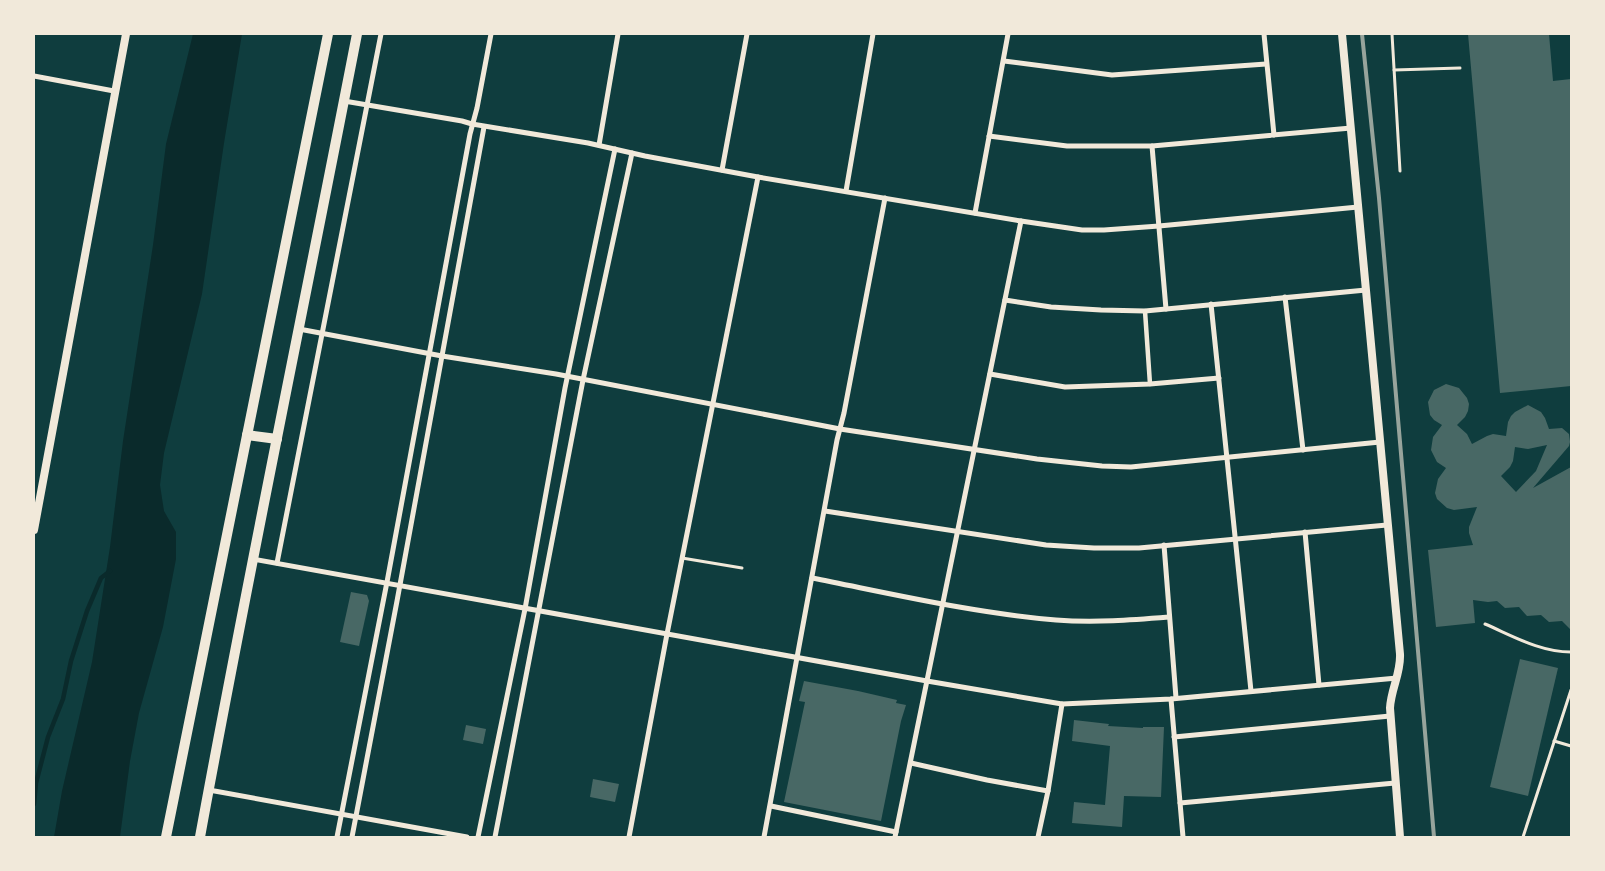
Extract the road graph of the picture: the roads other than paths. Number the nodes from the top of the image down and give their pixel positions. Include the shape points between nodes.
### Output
1 (126, 34) edge
2 (328, 34) edge
3 (357, 34) edge
4 (381, 34) edge
5 (491, 34) edge
6 (618, 34) edge
7 (747, 34) edge
8 (873, 34) edge
9 (1008, 34) edge
10 (1264, 34) edge
11 (1342, 34) edge
12 (1392, 34) edge
13 (1004, 61) junction
14 (1266, 64) junction
15 (1460, 68) dead end
16 (1394, 70) junction
17 (34, 76) edge
18 (114, 91) junction
19 (344, 101) junction
20 (368, 105) junction
21 (472, 124) junction
22 (484, 127) junction
23 (1351, 128) junction
24 (1274, 135) junction
25 (989, 136) junction
26 (599, 146) junction
27 (1152, 146) junction
28 (615, 149) junction
29 (632, 153) junction
30 (722, 170) junction
31 (1400, 171) dead end
32 (758, 177) junction
33 (846, 191) junction
34 (885, 198) junction
35 (1358, 207) junction
36 (975, 213) junction
37 (1021, 221) junction
38 (1159, 226) junction
39 (1366, 290) junction
40 (1285, 297) junction
41 (1005, 300) junction
42 (1211, 304) junction
43 (1166, 309) junction
44 (1145, 311) junction
45 (299, 329) junction
46 (323, 333) junction
47 (429, 354) junction
48 (442, 356) junction
49 (990, 374) junction
50 (568, 376) junction
51 (1219, 378) junction
52 (584, 380) junction
53 (1150, 384) junction
54 (712, 404) junction
55 (840, 429) junction
56 (248, 435) junction
57 (277, 439) junction
58 (1380, 442) junction
59 (975, 449) junction
60 (1303, 450) junction
61 (1228, 458) junction
62 (37, 504) edge
63 (825, 511) junction
64 (1387, 524) junction
65 (34, 530) edge
66 (958, 532) junction
67 (1305, 532) junction
68 (1235, 538) junction
69 (1164, 545) junction
70 (682, 558) junction
71 (252, 559) junction
72 (277, 563) junction
73 (742, 568) dead end
74 (812, 578) junction
75 (387, 582) junction
76 (400, 585) junction
77 (943, 604) junction
78 (524, 609) junction
79 (539, 611) junction
80 (1170, 616) junction
81 (1485, 624) dead end
82 (666, 634) junction
83 (1571, 652) edge
84 (798, 658) junction
85 (1396, 678) junction
86 (927, 681) junction
87 (1320, 685) junction
88 (1571, 690) edge
89 (1251, 692) junction
90 (1174, 698) junction
91 (1062, 704) junction
92 (1390, 716) junction
93 (1174, 736) junction
94 (1554, 741) junction
95 (1571, 746) edge
96 (910, 763) junction
97 (1395, 783) junction
98 (209, 790) junction
99 (1048, 791) junction
100 (1180, 803) junction
101 (770, 806) junction
102 (341, 814) junction
103 (355, 816) junction
104 (896, 835) edge
105 (166, 837) edge
106 (200, 837) edge
107 (337, 837) edge
108 (352, 837) edge
109 (467, 837) edge
110 (478, 837) edge
111 (495, 837) edge
112 (629, 837) edge
113 (764, 837) edge
114 (1038, 837) edge
115 (1183, 837) edge
116 (1400, 837) edge
117 (1524, 837) edge

1 - 18 street
2 - 56 highway
3 - 19 highway
4 - 20 street
5 - 21 street via 478,108
6 - 26 street
7 - 30 street
8 - 33 street
9 - 13 street
10 - 14 street
11 - 23 street
12 - 16 lane
13 - 14 street via 1112,75
13 - 25 street
14 - 24 street
15 - 16 lane
16 - 31 lane
17 - 18 street
18 - 62 street
19 - 20 street
19 - 45 highway
20 - 21 street
20 - 46 street
21 - 22 street
21 - 47 street
22 - 26 street
22 - 48 street
23 - 24 street
23 - 35 street
24 - 27 street
25 - 27 street via 1067,146
25 - 36 street
26 - 28 street
27 - 38 street
28 - 29 street
28 - 50 street
29 - 30 street
29 - 52 street
30 - 32 street
32 - 33 street
32 - 54 street
33 - 34 street
34 - 36 street
34 - 55 street
35 - 38 street
35 - 39 street
36 - 37 street
37 - 38 street via 1082,230
37 - 41 street
38 - 43 street
39 - 40 street
39 - 58 street
40 - 42 street
40 - 60 street
41 - 44 street
41 - 49 street
42 - 43 street
42 - 51 street
43 - 44 street
44 - 53 street
45 - 46 street
45 - 57 highway
46 - 47 street
46 - 72 street
47 - 48 street
47 - 75 street
48 - 50 street
48 - 76 street
49 - 53 street via 1065,387
49 - 59 street
50 - 52 street
50 - 78 street
51 - 53 street
51 - 61 street
52 - 54 street
52 - 79 street
54 - 55 street
54 - 70 street
55 - 59 street
55 - 63 street
56 - 57 highway
56 - 105 highway
57 - 71 highway
58 - 60 street
58 - 64 street
59 - 61 street via 1102,466 1131,467
59 - 66 street
60 - 61 street
61 - 68 street
62 - 65 street
63 - 66 street
63 - 74 street
64 - 67 street
64 - 85 street via 1400,654
66 - 69 street via 1046,545 1094,548
66 - 77 street
67 - 68 street
67 - 87 street
68 - 69 street
68 - 89 street
69 - 80 street
70 - 73 lane
70 - 82 street
71 - 72 street
71 - 98 highway
72 - 75 street
74 - 77 street
74 - 84 street
75 - 76 street
75 - 102 street
76 - 78 street
76 - 103 street
77 - 80 street via 1057,620 1111,621
77 - 86 street
78 - 79 street
78 - 110 street
79 - 82 street
79 - 111 street
80 - 90 street
81 - 83 lane via 1542,648
82 - 84 street
82 - 112 street
84 - 86 street
84 - 101 street
85 - 87 street
85 - 92 street
86 - 91 street
86 - 96 street
87 - 89 street
88 - 94 lane
89 - 90 street
90 - 91 street
90 - 93 street
91 - 99 street
92 - 93 street
92 - 97 street
93 - 100 street
94 - 95 lane
94 - 117 lane
96 - 99 street
96 - 104 street
97 - 100 street
97 - 116 street
98 - 102 street
98 - 106 highway
99 - 114 street
100 - 115 street
101 - 104 street
101 - 113 street
102 - 103 street
102 - 107 street
103 - 108 street
103 - 109 street

